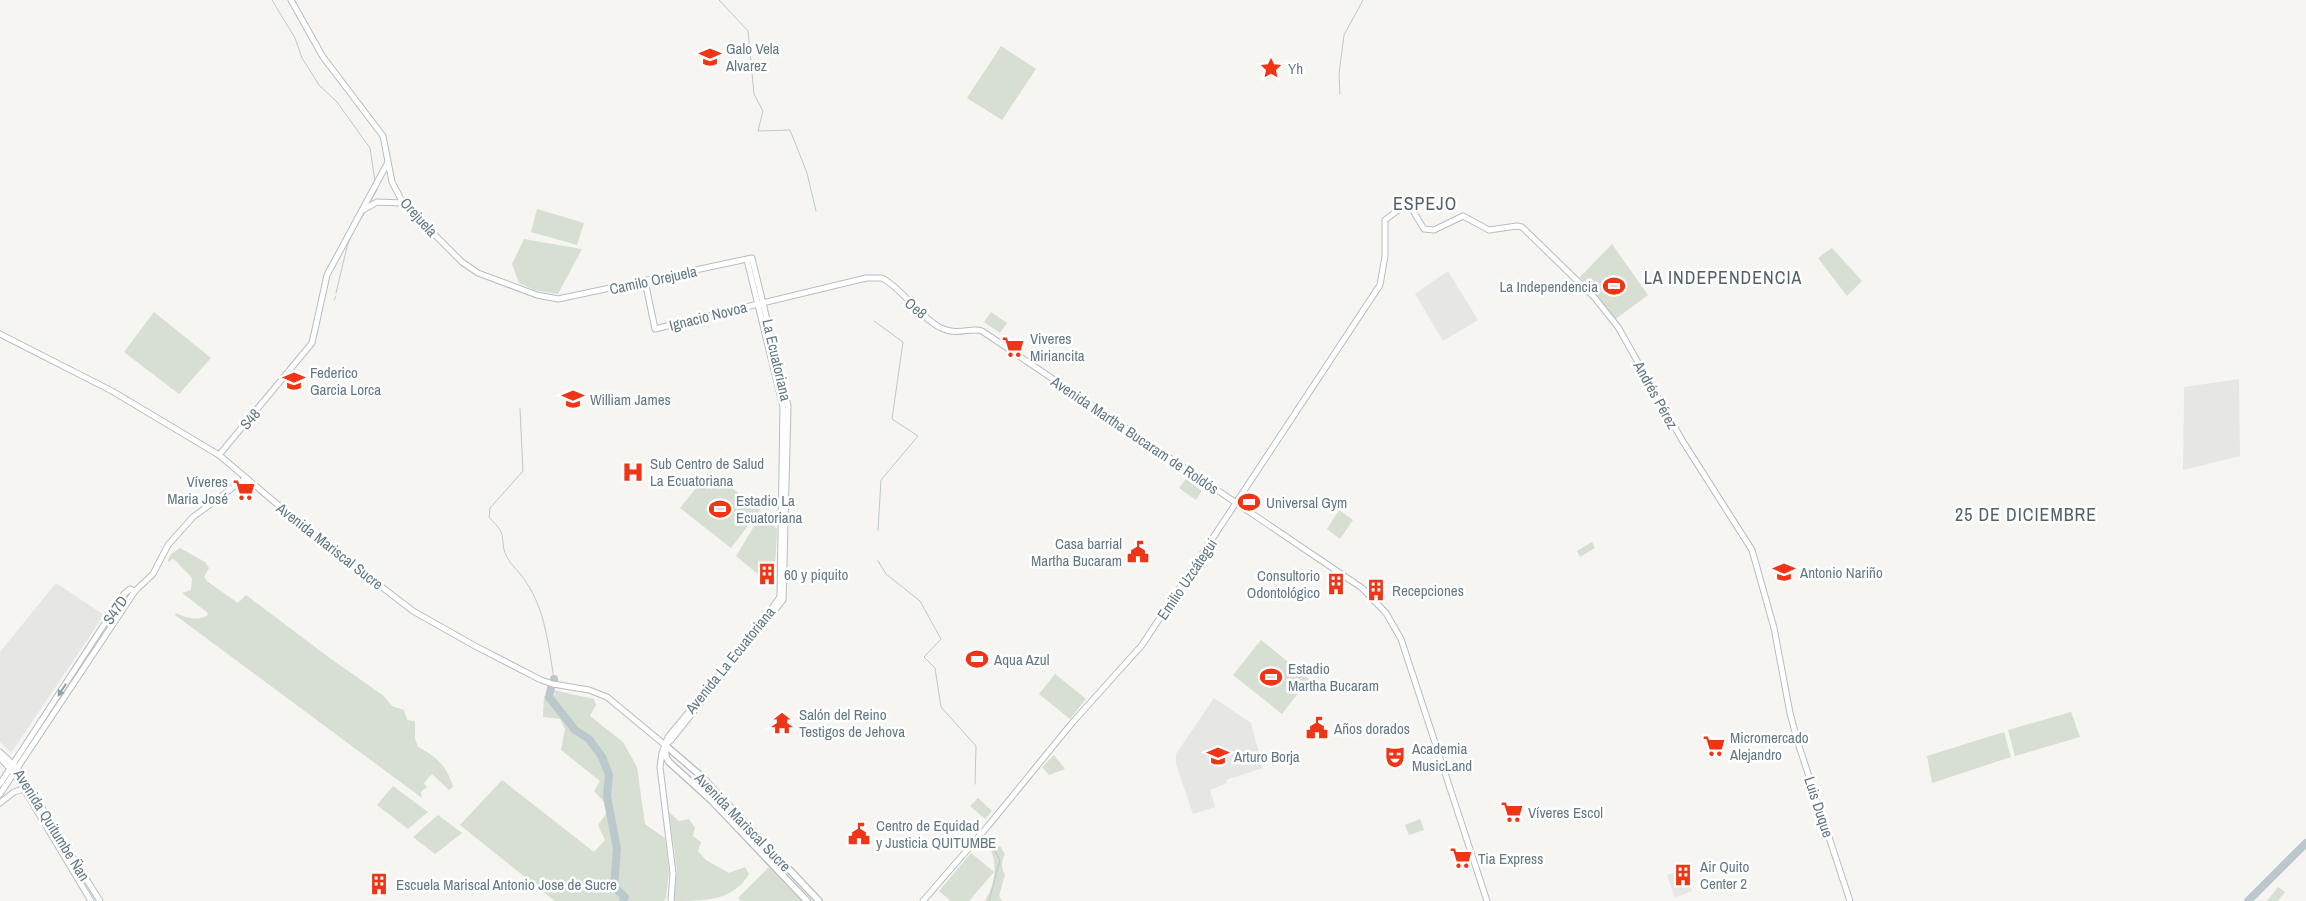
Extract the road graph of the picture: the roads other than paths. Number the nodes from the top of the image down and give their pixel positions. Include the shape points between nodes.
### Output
1 (291, 0) edge
2 (387, 164) junction
3 (402, 202) junction
4 (363, 210) junction
5 (1385, 220) joint
6 (749, 259) joint
7 (867, 278) joint
8 (646, 282) junction
9 (558, 299) joint
10 (760, 304) junction
11 (971, 331) joint
12 (0, 334) edge
13 (219, 455) junction
14 (246, 478) junction
15 (1237, 504) junction
16 (1790, 713) joint
17 (692, 715) joint
18 (665, 745) junction
19 (0, 752) edge
20 (0, 758) edge
21 (14, 769) junction
22 (0, 784) edge
23 (24, 789) junction
24 (0, 794) edge
25 (0, 803) edge
26 (91, 901) edge
27 (100, 901) edge
28 (671, 901) edge
29 (807, 901) edge
30 (819, 901) edge
31 (922, 901) edge
32 (1487, 901) edge
33 (1850, 901) edge

1 - 2 street, Orejuela via 323,57 383,136
2 - 3 street, Orejuela
2 - 4 street
3 - 4 street via 377,202
3 - 9 street, Orejuela via 462,262 478,273 537,295
4 - 13 street, S48 via 327,275 312,343
5 - 15 street, Emilio Uzcátegui via 1385,256 1380,286
5 - 16 street, Andrés Pérez via 1401,208 1410,206 1424,229 1438,228 1464,216 1489,230 1519,226 1605,309 1752,550 1774,628
6 - 8 street, Camilo Orejuela
6 - 10 street, La Ecuatoriana
7 - 10 street, Ignacio Novoa
7 - 11 street, Oe8 via 887,280 918,311 941,328
8 - 9 street, Camilo Orejuela
8 - 10 street, Ignacio Novoa via 655,329
10 - 17 street, La Ecuatoriana via 788,406 783,600
10 - 18 street, Avenida La Ecuatoriana via 783,406 780,597 668,737
11 - 15 street, Avenida Martha Bucaram de Roldós via 982,331
12 - 13 street, Avenida Mariscal Sucre via 112,391
13 - 14 street, Avenida Mariscal Sucre
14 - 18 street, Avenida Mariscal Sucre via 413,611 541,680 607,697
14 - 21 street, S47D via 193,517 168,545 153,574 135,590 130,589 124,594
15 - 31 street, Emilio Uzcátegui via 1142,645
15 - 32 street, Avenida Martha Bucaram de Roldós via 1368,593 1393,623 1409,659
16 - 33 street, Luis Duque
17 - 18 street, Avenida La Ecuatoriana
18 - 28 street, Avenida La Ecuatoriana via 660,767 673,873
18 - 29 main road, Avenida Mariscal Sucre via 669,762 712,800
18 - 30 main road, Avenida Mariscal Sucre via 701,776
19 - 21 street, Avenida Quitumbe Ñan
20 - 21 street, Avenida Quitumbe Ñan
21 - 22 street, S47D
21 - 23 street, Avenida Quitumbe Ñan
21 - 24 street, S47D
21 - 27 street, Avenida Quitumbe Ñan
23 - 25 street
23 - 26 street, Avenida Quitumbe Ñan

